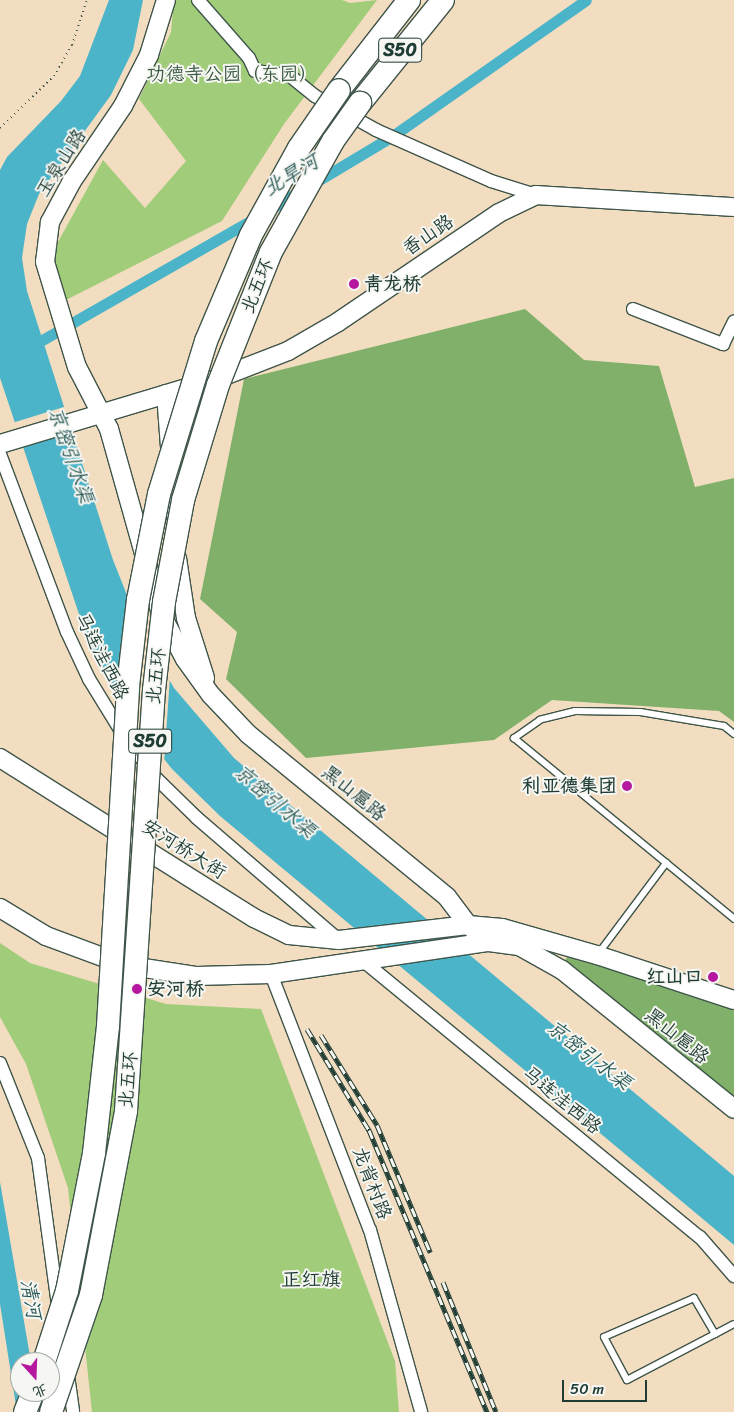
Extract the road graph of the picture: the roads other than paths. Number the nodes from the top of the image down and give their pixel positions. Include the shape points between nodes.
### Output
1 (166, 0) edge
2 (198, 0) edge
3 (409, 0) edge
4 (443, 0) edge
5 (536, 195) junction
6 (733, 209) edge
7 (632, 309) dead end
8 (734, 321) edge
9 (166, 394) junction
10 (100, 412) junction
11 (6, 442) edge
12 (0, 454) edge
13 (210, 695) junction
14 (734, 734) edge
15 (0, 758) edge
16 (146, 850) junction
17 (666, 863) junction
18 (123, 893) dead end
19 (0, 908) edge
20 (734, 919) edge
21 (468, 924) junction
22 (442, 927) joint
23 (339, 940) junction
24 (489, 942) junction
25 (597, 955) junction
26 (361, 959) junction
27 (271, 974) junction
28 (734, 1000) edge
29 (0, 1063) edge
30 (734, 1109) edge
31 (734, 1276) edge
32 (734, 1324) edge
33 (715, 1334) junction
34 (47, 1352) edge
35 (52, 1412) edge
36 (72, 1412) edge
37 (422, 1412) edge

1 - 10 street, 玉泉山路 via 149,55 128,97 72,181 50,222 45,262 56,306 77,367
2 - 5 street via 249,58 255,71 289,75 315,96 376,130 491,181
3 - 34 highway, 北五环 / S50, bridge via 299,148 251,235 206,341 159,494 138,600 128,686 109,1008 94,1154 67,1291
4 - 35 highway, 北五环 / S50, bridge via 333,141 271,252 218,385 184,500 170,566 154,690 126,1111 91,1295
5 - 6 street, 香山路
5 - 9 street, 香山路 via 499,212 307,341 261,363
7 - 8 street via 724,344
9 - 10 street, 香山路
9 - 13 street via 179,583 186,618
10 - 11 street
10 - 13 street, 黑山扈路 via 109,429 161,614 185,659
12 - 23 street, 马连洼西路 via 67,632 89,679 119,728 156,778 197,818
13 - 21 street, 黑山扈路 via 248,734 447,897
14 - 17 lane via 724,726 640,712 575,711 540,720 514,738
15 - 16 street, 安河桥大街
16 - 18 lane
16 - 23 street, 安河桥大街 via 254,918 289,935
17 - 20 lane
17 - 25 lane
19 - 27 street via 46,936 124,965 197,976
21 - 22 street, 黑山扈路
21 - 24 street
21 - 25 street, 黑山扈路 via 526,933
22 - 23 street, 安河桥大街
24 - 26 street, 黑山扈路
24 - 30 street, 黑山扈路 via 519,946 562,970
25 - 28 street, 黑山扈路
26 - 27 street
26 - 31 street, 马连洼西路 via 700,1237
27 - 37 street, 龙背村路 via 370,1230
29 - 36 street via 38,1158
32 - 33 lane
33 - 33 lane via 627,1380 604,1337 694,1298

